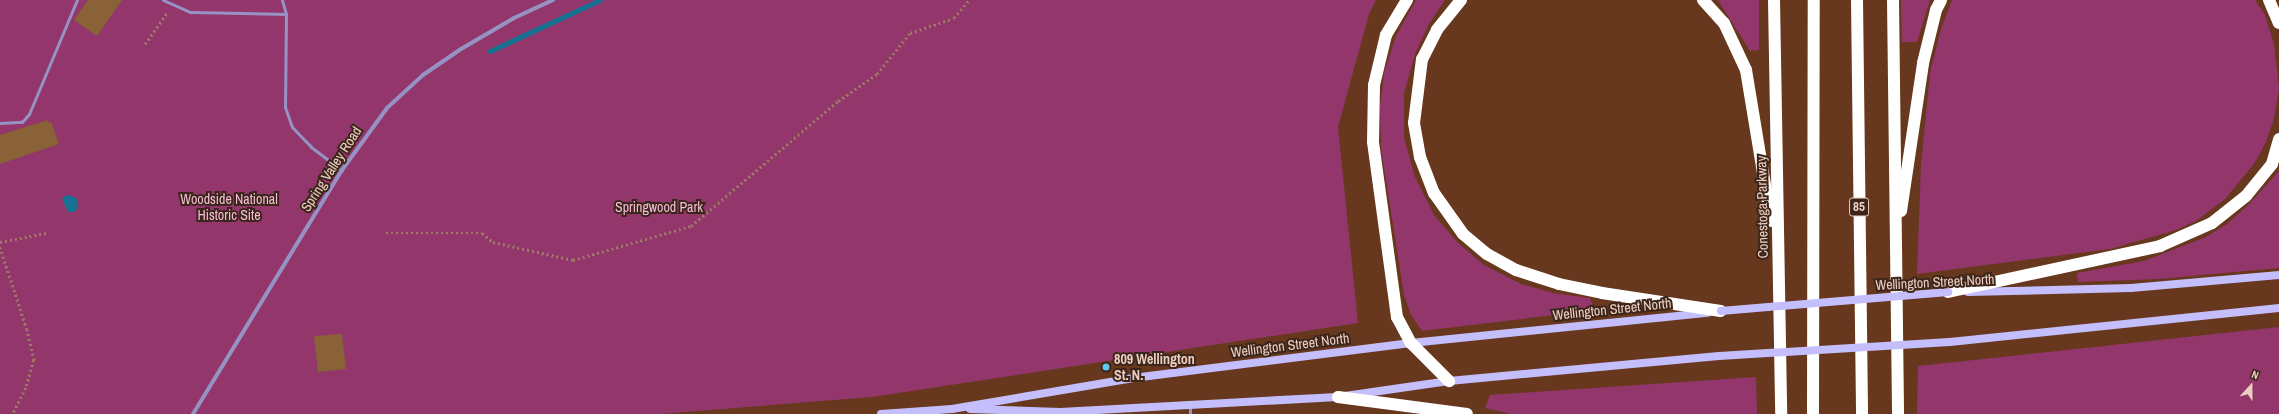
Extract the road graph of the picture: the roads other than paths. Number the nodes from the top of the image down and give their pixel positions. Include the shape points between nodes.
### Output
1 (77, 0) edge
2 (163, 0) edge
3 (282, 0) edge
4 (553, 0) edge
5 (1407, 0) edge
6 (1461, 0) edge
7 (1703, 0) edge
8 (1774, 0) edge
9 (1814, 0) edge
10 (1857, 0) edge
11 (1893, 0) edge
12 (1941, 0) edge
13 (2270, 0) edge
14 (286, 14) junction
15 (2279, 23) edge
16 (0, 123) edge
17 (2279, 139) edge
18 (342, 170) junction
19 (1896, 244) junction
20 (1778, 260) junction
21 (2279, 275) edge
22 (1948, 292) junction
23 (2279, 308) edge
24 (1721, 311) junction
25 (1411, 343) junction
26 (1449, 381) junction
27 (1338, 397) junction
28 (952, 409) junction
29 (1190, 410) edge
30 (193, 414) edge
31 (881, 414) edge
32 (1467, 414) edge
33 (1781, 414) edge
34 (1813, 414) edge
35 (1862, 414) edge
36 (1898, 414) edge

1 - 16 lane via 29,114 22,122
2 - 14 lane via 190,12
3 - 14 lane
4 - 18 street, Spring Valley Road via 514,18 424,75 387,108
5 - 25 highway via 1386,35 1374,85 1373,142 1397,317
6 - 24 highway via 1437,30 1422,59 1414,123 1420,157 1434,193 1463,234 1487,254 1516,270 1559,284
7 - 20 highway via 1724,23 1746,70
8 - 20 highway, Conestoga Parkway
9 - 34 highway
10 - 35 highway, 85
11 - 19 highway
12 - 19 highway via 1936,10 1923,63
13 - 15 highway
14 - 18 lane via 285,107 292,127 311,147
17 - 22 highway via 2272,164 2246,196 2212,223 2160,246
18 - 30 street, Spring Valley Road
19 - 36 highway
20 - 33 highway, Conestoga Parkway
21 - 22 main road, Wellington Street North via 2132,288
22 - 24 main road, Wellington Street North, bridge
23 - 26 main road, Wellington Street North, bridge via 1950,342 1719,356
24 - 25 main road, Wellington Street North
25 - 26 highway
25 - 28 main road, Wellington Street North via 1133,378
26 - 27 main road, Wellington Street North
27 - 29 main road, Wellington Street North
27 - 32 highway
28 - 29 main road, Wellington Street North via 1060,412
28 - 31 main road, Wellington Street North

